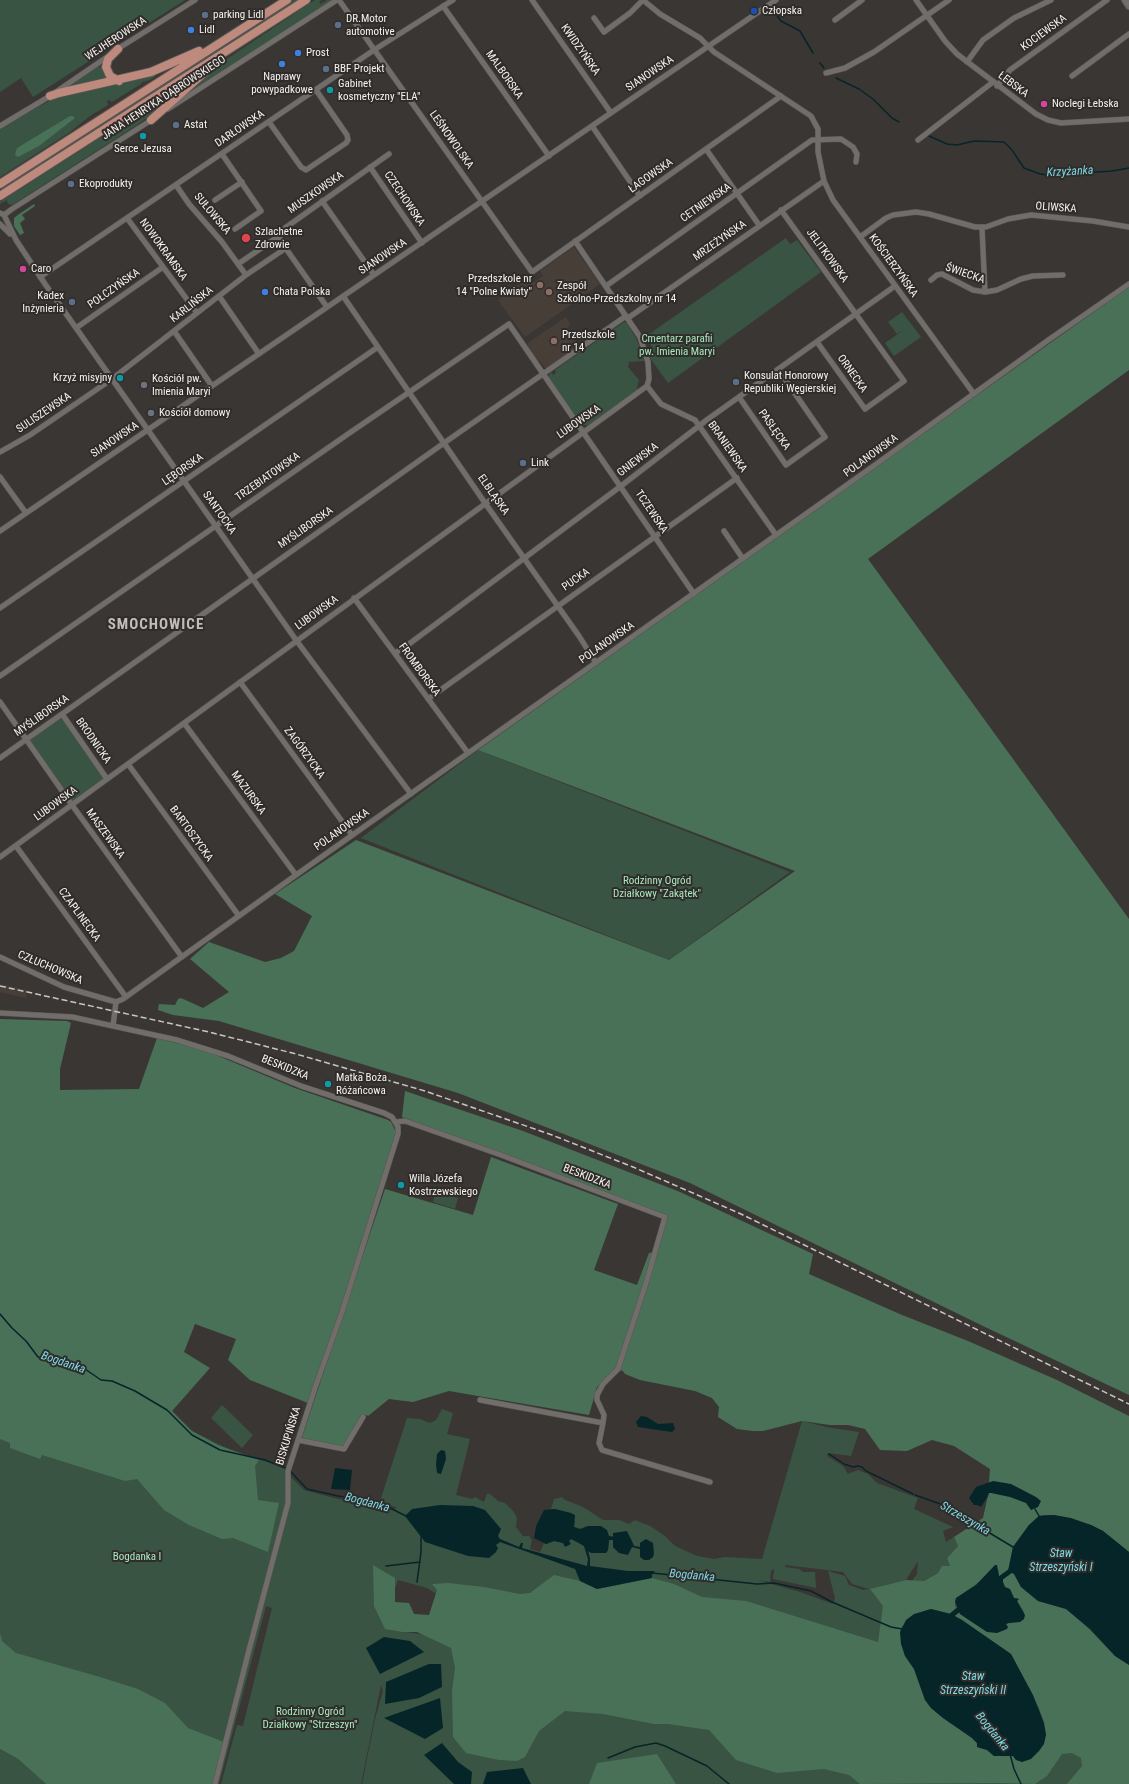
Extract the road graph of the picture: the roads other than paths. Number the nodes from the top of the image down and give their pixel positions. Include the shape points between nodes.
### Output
1 (195, 0) edge
2 (306, 0) edge
3 (338, 0) edge
4 (453, 0) edge
5 (532, 0) edge
6 (643, 0) edge
7 (776, 0) edge
8 (862, 0) edge
9 (916, 0) edge
10 (949, 0) edge
11 (1051, 0) edge
12 (1107, 0) edge
13 (1125, 0) edge
14 (284, 1) edge
15 (443, 6) junction
16 (1129, 6) edge
17 (927, 15) junction
18 (594, 18) dead end
19 (835, 20) dead end
20 (233, 34) junction
21 (1129, 34) edge
22 (239, 43) junction
23 (708, 46) junction
24 (118, 49) junction
25 (374, 50) junction
26 (967, 62) junction
27 (826, 73) dead end
28 (1072, 76) dead end
29 (119, 80) junction
30 (995, 84) junction
31 (316, 90) junction
32 (50, 96) junction
33 (781, 96) junction
34 (611, 113) junction
35 (1129, 119) edge
36 (151, 120) junction
37 (269, 122) junction
38 (0, 126) edge
39 (592, 126) junction
40 (818, 140) junction
41 (918, 140) dead end
42 (706, 149) junction
43 (222, 154) junction
44 (389, 154) dead end
45 (549, 156) junction
46 (856, 162) dead end
47 (370, 167) junction
48 (824, 181) junction
49 (242, 182) junction
50 (0, 184) edge
51 (176, 185) junction
52 (737, 194) junction
53 (0, 196) edge
54 (640, 196) junction
55 (215, 200) dead end
56 (322, 201) junction
57 (482, 201) junction
58 (781, 210) junction
59 (3, 215) edge
60 (127, 218) junction
61 (0, 223) edge
62 (759, 225) junction
63 (1129, 227) edge
64 (982, 228) junction
65 (235, 229) dead end
66 (279, 236) junction
67 (860, 237) junction
68 (16, 240) junction
69 (422, 242) junction
70 (575, 242) junction
71 (286, 248) junction
72 (238, 264) junction
73 (163, 267) junction
74 (532, 272) joint
75 (246, 275) junction
76 (374, 275) junction
77 (1063, 275) dead end
78 (40, 277) junction
79 (931, 280) dead end
80 (1129, 284) edge
81 (606, 286) junction
82 (896, 286) junction
83 (986, 292) junction
84 (219, 296) junction
85 (343, 296) junction
86 (327, 307) junction
87 (197, 313) junction
88 (856, 314) junction
89 (627, 317) junction
90 (509, 324) joint
91 (76, 328) junction
92 (174, 331) junction
93 (378, 336) dead end
94 (373, 340) junction
95 (817, 342) junction
96 (378, 347) junction
97 (259, 354) junction
98 (778, 370) junction
99 (542, 374) junction
100 (112, 379) junction
101 (212, 386) junction
102 (647, 386) junction
103 (409, 392) junction
104 (974, 394) junction
105 (739, 397) junction
106 (700, 426) junction
107 (148, 430) junction
108 (582, 432) junction
109 (444, 443) junction
110 (0, 452) edge
111 (0, 477) edge
112 (737, 478) junction
113 (185, 481) junction
114 (621, 486) junction
115 (485, 503) junction
116 (26, 513) junction
117 (216, 525) junction
118 (0, 531) edge
119 (724, 531) dead end
120 (776, 535) junction
121 (655, 536) junction
122 (525, 558) junction
123 (743, 559) junction
124 (253, 578) junction
125 (694, 594) junction
126 (354, 598) junction
127 (558, 605) junction
128 (0, 608) edge
129 (296, 640) junction
130 (395, 653) junction
131 (596, 663) junction
132 (0, 676) edge
133 (240, 682) junction
134 (428, 699) junction
135 (0, 702) edge
136 (62, 714) junction
137 (184, 723) junction
138 (25, 740) junction
139 (468, 753) junction
140 (0, 758) edge
141 (128, 764) junction
142 (107, 779) junction
143 (411, 794) junction
144 (72, 805) junction
145 (352, 835) junction
146 (16, 846) junction
147 (0, 857) edge
148 (296, 874) junction
149 (239, 916) junction
150 (0, 957) edge
151 (182, 957) junction
152 (126, 997) junction
153 (116, 1002) junction
154 (0, 1013) edge
155 (113, 1026) junction
156 (396, 1122) junction
157 (480, 1400) dead end
158 (363, 1417) dead end
159 (602, 1423) junction
160 (298, 1440) junction
161 (710, 1482) dead end
162 (215, 1784) edge

1 - 24 street, WEJHEROWSKA
2 - 22 main road, JANA HENRYKA DĄBROWSKIEGO
3 - 25 street, LEŚNOWOLSKA
3 - 36 street, JANA HENRYKA DĄBROWSKIEGO
4 - 15 street, DARŁOWSKA
5 - 34 street, KWIDZYŃSKA
6 - 18 street via 604,32
6 - 23 street, KOŚCIERZYŃSKA
7 - 23 street, SIANOWSKA
8 - 19 street
9 - 17 street, ŁEBSKA
10 - 17 street
11 - 26 street via 1014,18 983,40
12 - 30 street, KOCIEWSKA via 1010,70
13 - 16 street
14 - 20 main road, JANA HENRYKA DĄBROWSKIEGO
15 - 25 street, DARŁOWSKA
15 - 45 street, MALBORSKA
17 - 26 street, ŁEBSKA via 945,41
17 - 27 street via 869,55 845,68
20 - 29 main road via 167,66
20 - 50 main road, JANA HENRYKA DĄBROWSKIEGO
21 - 28 street
22 - 36 main road
22 - 53 main road, JANA HENRYKA DĄBROWSKIEGO
23 - 33 street, KOŚCIERZYŃSKA
23 - 34 street, SIANOWSKA
24 - 29 main road via 108,59 106,67 110,76
24 - 32 street, WEJHEROWSKA
25 - 31 street, DARŁOWSKA
25 - 57 street, LEŚNOWOLSKA
26 - 30 street, ŁEBSKA
29 - 32 main road
30 - 35 street, ŁEBSKA via 1048,120 1061,123
30 - 41 street, KOCIEWSKA
31 - 37 street, DARŁOWSKA
31 - 37 street via 347,135 346,143 306,170 301,167
32 - 38 street, WEJHEROWSKA
33 - 40 street, KOŚCIERZYŃSKA via 811,116 818,129
33 - 42 street, ŁAGOWSKA
34 - 39 street, SIANOWSKA
36 - 59 street, JANA HENRYKA DĄBROWSKIEGO
37 - 43 street, DARŁOWSKA
39 - 45 street, SIANOWSKA
39 - 54 street
40 - 46 street via 840,139 853,147 857,154
40 - 48 street, KOŚCIERZYŃSKA
40 - 52 street, CETNIEWSKA via 812,140
42 - 52 street
42 - 54 street, ŁAGOWSKA
43 - 49 street
43 - 51 street, DARŁOWSKA
44 - 47 street, MUSZKOWSKA
45 - 57 street, SIANOWSKA
47 - 56 street, MUSZKOWSKA
47 - 69 street, CZECHOWSKA
48 - 58 street, MRZEŻYŃSKA
48 - 67 street, KOŚCIERZYŃSKA via 833,200
49 - 55 street
49 - 65 street via 261,211
51 - 60 street, DARŁOWSKA
51 - 72 street, SUŁOWSKA
52 - 62 street
52 - 81 street, CETNIEWSKA
54 - 70 street, ŁAGOWSKA
56 - 66 street, MUSZKOWSKA via 285,228
56 - 76 street
57 - 69 street, SIANOWSKA
57 - 74 street, LEŚNOWOLSKA
58 - 62 street, MRZEŻYŃSKA
58 - 88 street, JELITKOWSKA
59 - 61 street, JANA HENRYKA DĄBROWSKIEGO via 4,221
59 - 68 street, SANTOCKA
60 - 73 street, NOWOKRAMSKA
60 - 78 street, DARŁOWSKA
61 - 68 street, SANTOCKA
62 - 89 street, MRZEŻYŃSKA
63 - 64 street, OLIWSKA via 1031,216 1013,218
64 - 67 street, OLIWSKA via 916,212 886,218
64 - 83 street
66 - 71 street
66 - 72 street, MUSZKOWSKA
67 - 82 street, KOŚCIERZYŃSKA
68 - 78 street, SANTOCKA
69 - 76 street, SIANOWSKA
70 - 74 street, ŁAGOWSKA
70 - 81 street
71 - 75 street, KARLIŃSKA
71 - 86 street
72 - 75 street, SUŁOWSKA
73 - 87 street, NOWOKRAMSKA
73 - 91 street, POŁCZYŃSKA
75 - 84 street, KARLIŃSKA
76 - 85 street, SIANOWSKA
77 - 83 street, ŚWIECKA via 1032,276
78 - 91 street, SANTOCKA
79 - 83 street, ŚWIECKA via 942,274 973,290
80 - 104 street, POLANOWSKA
81 - 89 street
82 - 88 street, GNIEWSKA
82 - 104 street, KOŚCIERZYŃSKA
84 - 87 street, KARLIŃSKA
84 - 97 street
85 - 86 street, SIANOWSKA
85 - 94 street, ELBLĄSKA
86 - 97 street, SIANOWSKA
87 - 92 street, KARLIŃSKA
88 - 95 street, GNIEWSKA
88 - 95 street, ORNECKA via 904,381 865,409
89 - 99 street, MYŚLIBORSKA
89 - 102 street via 646,352 649,371
90 - 99 street, TCZEWSKA
90 - 103 street, TRZEBIATOWSKA
91 - 100 street, SANTOCKA
92 - 100 street, KARLIŃSKA
92 - 101 street
93 - 94 street
94 - 96 street, ELBLĄSKA
95 - 98 street, GNIEWSKA
96 - 103 street, ELBLĄSKA
96 - 113 street, LĘBORSKA
97 - 101 street, SIANOWSKA
98 - 105 street, GNIEWSKA
98 - 105 street, PASŁĘCKA via 825,437 786,465
99 - 108 street, TCZEWSKA
99 - 109 street, MYŚLIBORSKA
100 - 107 street, SANTOCKA
100 - 110 street, SULISZEWSKA via 30,435
101 - 107 street, SIANOWSKA
102 - 106 street, BRANIEWSKA via 661,404 695,420
102 - 108 street, LUBOWSKA
103 - 109 street, ELBLĄSKA
103 - 117 street, TRZEBIATOWSKA
104 - 120 street, POLANOWSKA
105 - 106 street, GNIEWSKA
106 - 112 street, BRANIEWSKA
106 - 114 street, GNIEWSKA
107 - 113 street, SANTOCKA
107 - 116 street, SIANOWSKA
108 - 114 street, TCZEWSKA
108 - 115 street, LUBOWSKA
109 - 115 street, ELBLĄSKA
109 - 124 street, MYŚLIBORSKA
111 - 116 street
112 - 120 street, BRANIEWSKA
112 - 121 street, PUCKA
113 - 117 street, SANTOCKA
113 - 128 street, LĘBORSKA
114 - 121 street, TCZEWSKA
114 - 122 street, GNIEWSKA
115 - 122 street, ELBLĄSKA
115 - 126 street, LUBOWSKA
116 - 118 street, SIANOWSKA
117 - 124 street, SANTOCKA
117 - 132 street, TRZEBIATOWSKA
119 - 123 street
120 - 123 street, POLANOWSKA
121 - 125 street, TCZEWSKA
121 - 127 street, PUCKA
122 - 127 street, ELBLĄSKA
122 - 130 street, GNIEWSKA
123 - 125 street, POLANOWSKA
124 - 129 street, SANTOCKA
124 - 136 street, MYŚLIBORSKA
125 - 131 street, POLANOWSKA
126 - 129 street, LUBOWSKA
126 - 130 street, FROMBORSKA
127 - 131 street, ELBLĄSKA
127 - 134 street, PUCKA
129 - 133 street, LUBOWSKA
129 - 143 street, SANTOCKA
130 - 134 street, FROMBORSKA
131 - 139 street, POLANOWSKA
133 - 137 street, LUBOWSKA
133 - 145 street, ZAGÓRZYCKA
134 - 139 street, FROMBORSKA
135 - 138 street, MASZEWSKA
136 - 138 street, MYŚLIBORSKA
136 - 142 street, BRODNICKA
137 - 141 street, LUBOWSKA
137 - 148 street, MAZURSKA
138 - 140 street, MYŚLIBORSKA
138 - 144 street, MASZEWSKA
139 - 143 street, POLANOWSKA
141 - 142 street, LUBOWSKA
141 - 149 street, BARTOSZYCKA
142 - 144 street, LUBOWSKA
143 - 145 street, POLANOWSKA
144 - 146 street, LUBOWSKA
144 - 151 street, MASZEWSKA
145 - 148 street, POLANOWSKA
146 - 147 street, LUBOWSKA
146 - 152 street, CZAPLINECKA
148 - 149 street, POLANOWSKA
149 - 151 street, POLANOWSKA
150 - 153 street, CZŁUCHOWSKA via 64,987
151 - 152 street, POLANOWSKA
152 - 153 street, POLANOWSKA
153 - 155 street
154 - 155 street, BESKIDZKA via 72,1017
155 - 156 street, BESKIDZKA via 214,1051 300,1086 384,1113
156 - 159 street, BESKIDZKA via 405,1121 665,1217 618,1369 603,1384 597,1395 604,1415
156 - 160 street, BISKUPIŃSKA via 398,1134 342,1312
157 - 159 street
158 - 160 street via 344,1449
159 - 161 street via 599,1443 602,1450
160 - 162 street, BISKUPIŃSKA via 288,1472 288,1504

